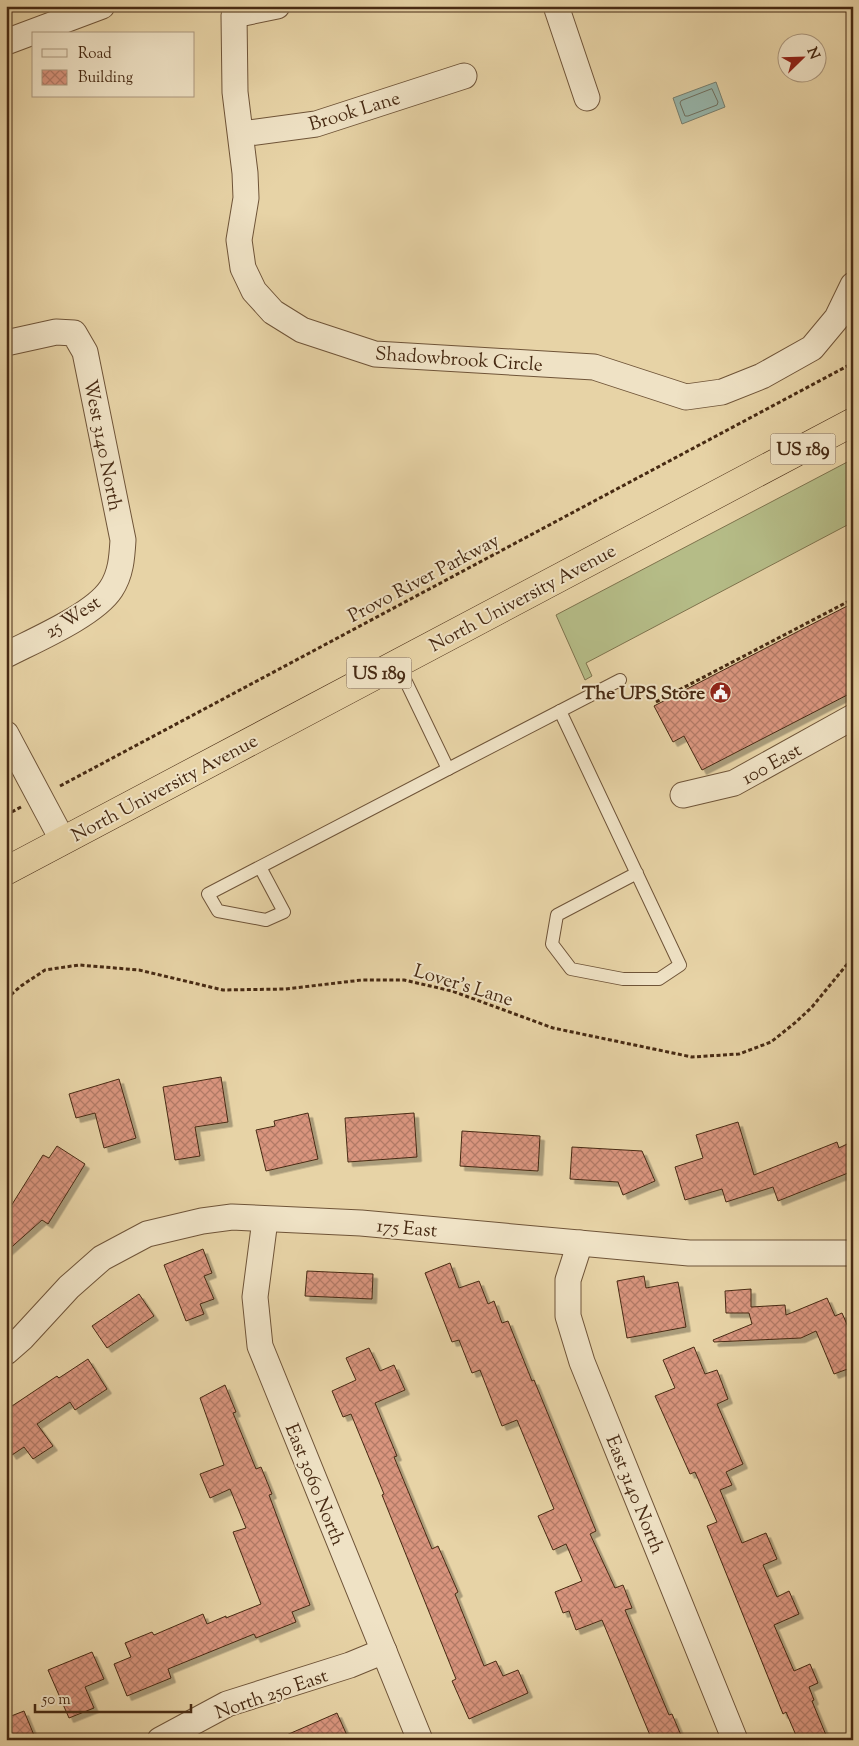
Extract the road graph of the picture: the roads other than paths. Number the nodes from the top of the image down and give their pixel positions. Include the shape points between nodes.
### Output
1 (102, 6) edge
2 (277, 6) edge
3 (556, 6) edge
4 (32, 32) edge
5 (33, 32) edge
6 (6, 42) edge
7 (464, 76) dead end
8 (587, 98) dead end
9 (241, 134) junction
10 (853, 285) edge
11 (6, 343) edge
12 (853, 422) edge
13 (122, 561) joint
14 (6, 655) edge
15 (396, 663) junction
16 (620, 680) dead end
17 (560, 711) junction
18 (853, 717) edge
19 (6, 734) edge
20 (448, 769) junction
21 (684, 795) dead end
22 (63, 841) junction
23 (260, 867) junction
24 (6, 871) edge
25 (637, 873) junction
26 (265, 1220) junction
27 (580, 1243) junction
28 (853, 1253) edge
29 (6, 1352) edge
30 (384, 1651) junction
31 (160, 1740) edge
32 (420, 1740) edge
33 (735, 1740) edge

1 - 5 street
2 - 9 street, Shadowbrook Circle via 234,15 235,92
3 - 8 street
4 - 6 street
7 - 9 street, Brook Lane via 316,124
9 - 10 street, Shadowbrook Circle via 246,198 239,240 243,268 254,290 273,312 302,330 375,354 594,367 686,397 722,392 762,376 812,348 837,318
11 - 13 street, West 3140 North via 56,332 74,333 85,352 123,540
12 - 15 highway, North University Avenue / US 189
13 - 14 street, 25 West via 110,590 92,608
15 - 20 lane
15 - 22 highway, North University Avenue / US 189
16 - 17 lane
17 - 20 lane
17 - 25 lane
18 - 21 street, 100 East via 734,783
19 - 22 street
20 - 23 lane
22 - 24 highway, North University Avenue / US 189
23 - 23 lane via 208,894 218,911 266,920 284,912
25 - 25 lane via 680,965 659,979 624,979 571,969 552,944 557,915
26 - 27 street, 175 East via 361,1222
26 - 29 street, 175 East via 232,1217 147,1234 102,1258
26 - 30 street, East 3060 North via 255,1297 260,1346
27 - 28 street, 175 East via 689,1252
27 - 33 street, East 3140 North via 568,1280 568,1316 582,1362
30 - 31 street, North 250 East via 227,1704
30 - 32 street, East 3060 North

